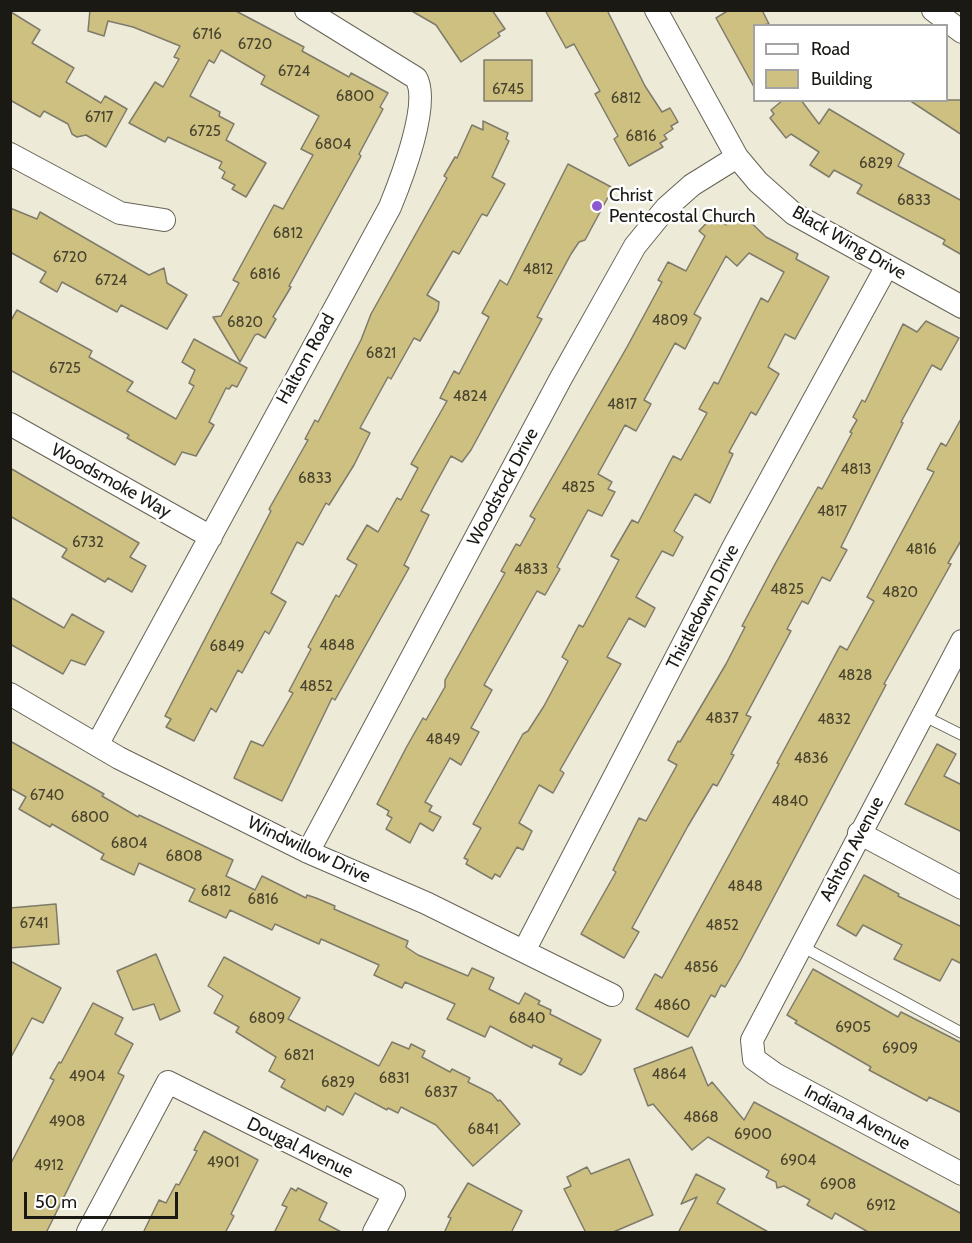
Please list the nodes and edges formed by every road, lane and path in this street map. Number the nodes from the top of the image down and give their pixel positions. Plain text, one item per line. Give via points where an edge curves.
1 (306, 10) edge
2 (656, 10) edge
3 (933, 10) edge
4 (962, 32) edge
5 (10, 154) edge
6 (737, 157) junction
7 (164, 220) dead end
8 (887, 266) junction
9 (962, 307) edge
10 (10, 424) edge
11 (211, 537) junction
12 (962, 641) edge
13 (10, 694) edge
14 (922, 715) junction
15 (962, 735) edge
16 (97, 745) junction
17 (859, 833) junction
18 (308, 852) junction
19 (962, 888) edge
20 (801, 946) junction
21 (524, 951) junction
22 (612, 995) dead end
23 (962, 1033) edge
24 (754, 1059) joint
25 (962, 1174) edge
26 (88, 1233) edge
27 (374, 1233) edge

1 - 11 street, Haltom Road via 417,78 422,87 421,102 390,207
2 - 6 street, Black Wing Drive
3 - 4 street
5 - 7 street via 120,213
6 - 8 street, Black Wing Drive via 794,214
6 - 18 street, Woodstock Drive via 692,185 666,208 635,246
8 - 9 street, Black Wing Drive
8 - 21 street, Thistledown Drive via 735,544
10 - 11 street, Woodsmoke Way
11 - 16 street, Haltom Road
12 - 14 street, Ashton Avenue
13 - 16 street, Windwillow Drive
14 - 15 lane
14 - 17 street, Ashton Avenue
16 - 18 street, Windwillow Drive
17 - 19 street
17 - 20 street, Ashton Avenue
18 - 21 street, Windwillow Drive
20 - 23 lane
20 - 24 street, Ashton Avenue via 752,1041
21 - 22 street, Windwillow Drive
24 - 25 street, Indiana Avenue
26 - 27 street, Dougal Avenue via 168,1082 394,1194

